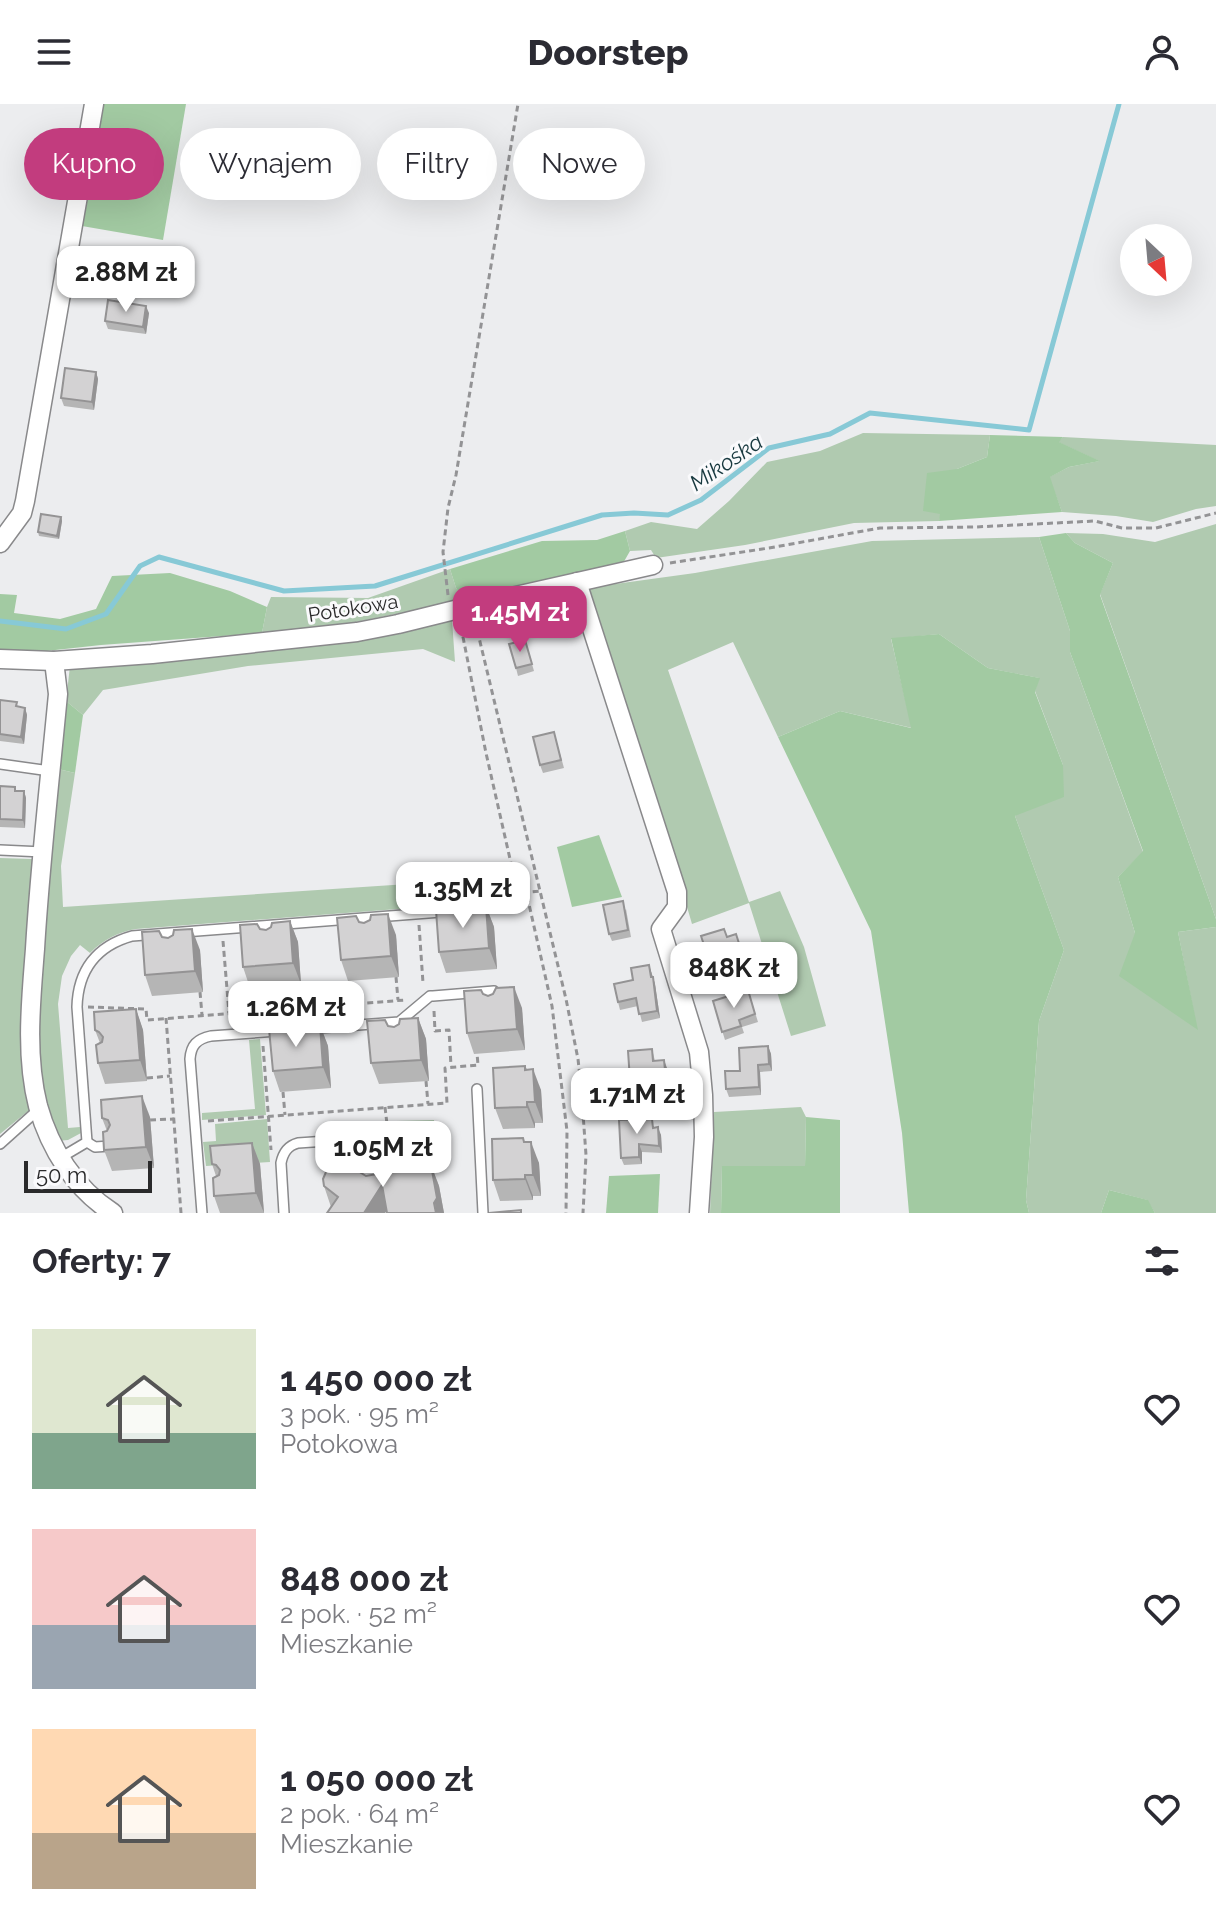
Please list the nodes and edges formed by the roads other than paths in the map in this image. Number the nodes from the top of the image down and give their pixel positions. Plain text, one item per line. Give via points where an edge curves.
1 (94, 104) edge
2 (0, 543) edge
3 (653, 565) road end
4 (577, 582) junction
5 (0, 659) edge
6 (54, 661) junction
7 (0, 764) edge
8 (50, 771) junction
9 (0, 850) edge
10 (43, 852) junction
11 (468, 929) edge
12 (496, 1010) edge
13 (477, 1089) dead end
14 (39, 1109) junction
15 (386, 1137) dead end
16 (87, 1142) junction
17 (0, 1144) edge
18 (110, 1146) edge
19 (60, 1158) junction
20 (113, 1213) edge
21 (202, 1213) edge
22 (284, 1213) edge
23 (483, 1213) edge
24 (699, 1213) edge

1 - 2 street via 25,501
3 - 4 street, Potokowa
4 - 6 street, Potokowa via 357,632
4 - 24 street via 677,892 677,907 661,929 699,1052 704,1137
5 - 6 street, Potokowa
6 - 8 street via 58,694
7 - 8 lane
8 - 10 street
9 - 10 lane
10 - 14 street via 30,1047
11 - 16 lane via 467,910 173,938 132,936 102,949 86,970 77,1004 87,1060
12 - 21 lane via 494,991 430,996 400,1027 262,1032 198,1041 190,1059 206,1193
13 - 23 lane
14 - 17 lane
14 - 19 street
15 - 22 lane via 287,1148 281,1163
16 - 18 lane
16 - 19 lane
19 - 20 street via 96,1203

